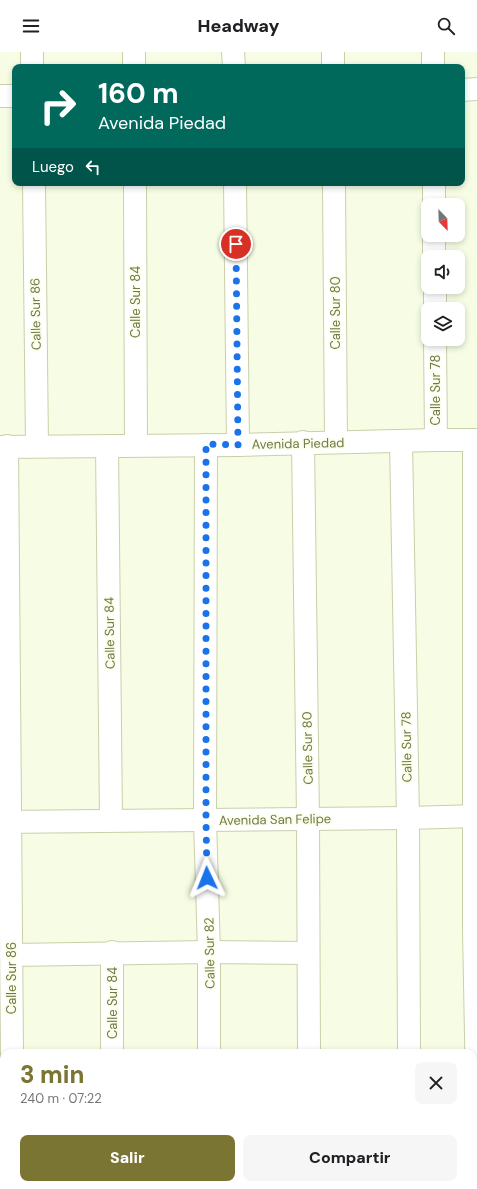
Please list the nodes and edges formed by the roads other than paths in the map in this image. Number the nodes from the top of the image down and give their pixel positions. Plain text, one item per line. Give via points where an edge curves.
1 (32, 52) edge
2 (134, 52) edge
3 (233, 52) edge
4 (333, 52) edge
5 (433, 52) edge
6 (32, 64) edge
7 (134, 64) edge
8 (234, 64) edge
9 (333, 64) edge
10 (433, 64) edge
11 (477, 89) edge
12 (465, 90) edge
13 (0, 96) edge
14 (12, 96) edge
15 (34, 186) edge
16 (135, 186) edge
17 (235, 186) edge
18 (334, 186) edge
19 (434, 186) edge
20 (434, 198) edge
21 (435, 346) edge
22 (436, 440) junction
23 (475, 440) edge
24 (401, 441) junction
25 (303, 442) junction
26 (336, 442) junction
27 (206, 444) junction
28 (37, 445) junction
29 (136, 445) junction
30 (238, 445) junction
31 (106, 446) junction
32 (3, 447) edge
33 (476, 816) edge
34 (408, 818) junction
35 (308, 819) junction
36 (110, 820) junction
37 (206, 820) junction
38 (5, 822) edge
39 (476, 929) edge
40 (112, 952) junction
41 (209, 952) junction
42 (308, 953) junction
43 (11, 955) junction
44 (476, 1012) edge
45 (12, 1049) edge
46 (112, 1049) edge
47 (210, 1049) edge
48 (309, 1049) edge
49 (409, 1049) edge
50 (476, 1049) edge

1 - 6 street
2 - 7 street
3 - 8 street
4 - 9 street
5 - 10 street
11 - 12 street
13 - 14 street
15 - 28 street, Calle Sur 86
16 - 29 street, Calle Sur 84
17 - 30 street
18 - 26 street, Calle Sur 80
19 - 20 street
21 - 22 street, Calle Sur 78
22 - 23 street, Avenida Piedad
22 - 24 street, Avenida Piedad
23 - 33 street
24 - 26 street, Avenida Piedad
24 - 34 street, Calle Sur 78
25 - 26 street, Avenida Piedad
25 - 30 street, Avenida Piedad
25 - 35 street, Calle Sur 80
27 - 29 street, Avenida Piedad
27 - 30 street, Avenida Piedad
27 - 37 street, Calle Sur 82
28 - 31 street, Avenida Piedad
28 - 32 street, Avenida Piedad
29 - 31 street, Avenida Piedad
31 - 36 street, Calle Sur 84
32 - 38 street, Calle Sur 86
33 - 34 street, Avenida San Felipe
33 - 39 street
34 - 35 street, Avenida San Felipe
34 - 49 street, Calle Sur 78
35 - 37 street, Avenida San Felipe
35 - 42 street, Calle Sur 80
36 - 37 street, Avenida San Felipe
36 - 38 street, Avenida San Felipe
37 - 41 street, Calle Sur 82
38 - 43 street, Calle Sur 86
39 - 44 street
40 - 41 street
40 - 43 street
40 - 46 street, Calle Sur 84
41 - 42 street
41 - 47 street, Calle Sur 82
42 - 48 street, Calle Sur 80
43 - 45 street, Calle Sur 86
44 - 50 street

